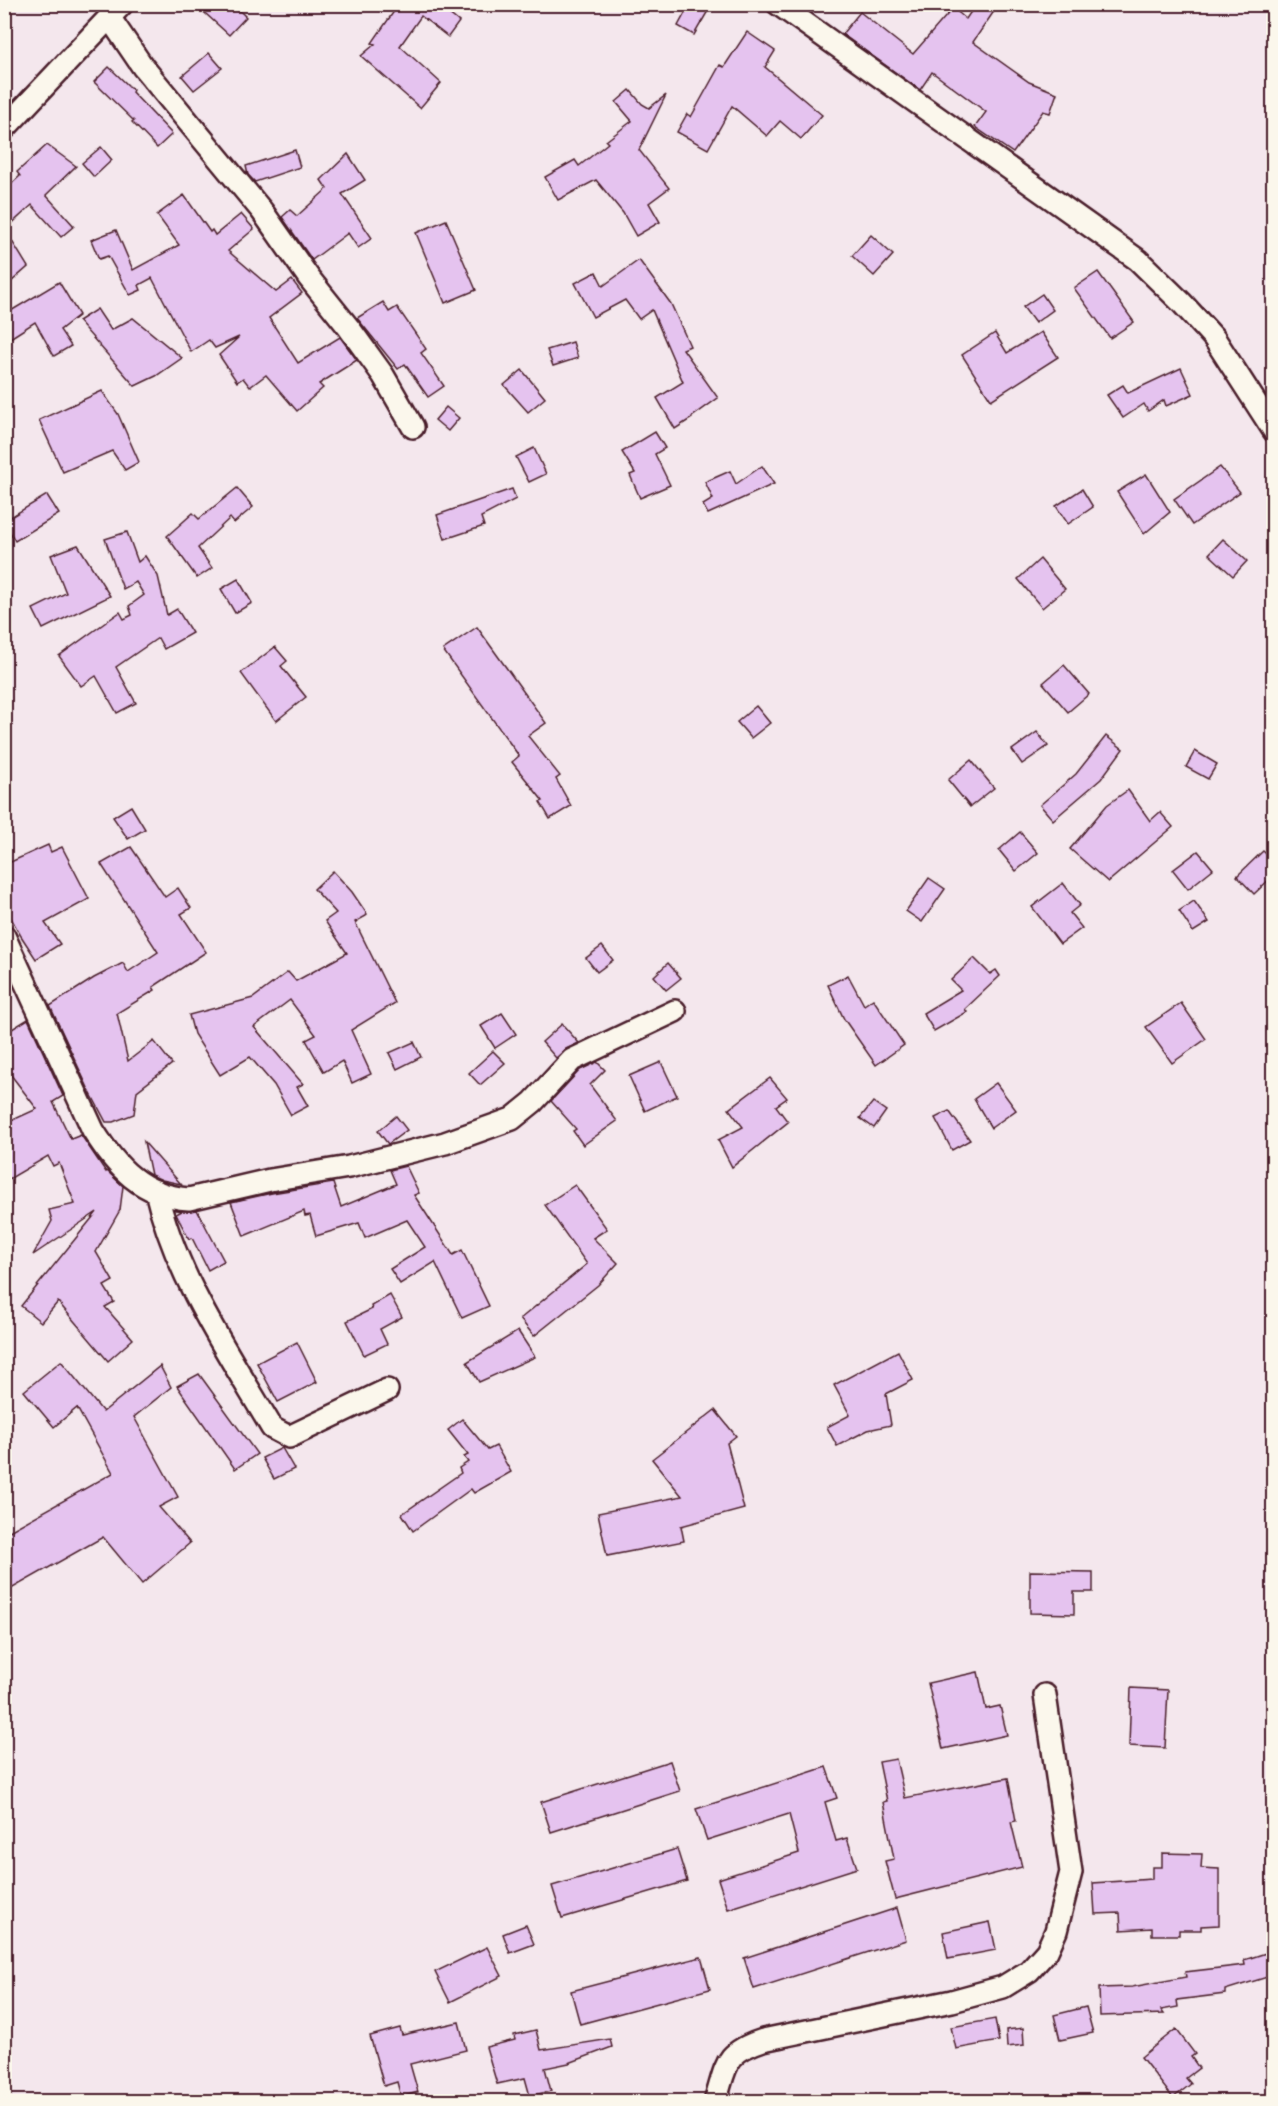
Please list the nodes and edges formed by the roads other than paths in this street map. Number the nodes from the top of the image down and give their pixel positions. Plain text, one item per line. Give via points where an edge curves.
1 (778, 4) edge
2 (116, 11) edge
3 (4, 129) edge
4 (413, 427) dead end
5 (1274, 431) edge
6 (4, 936) edge
7 (675, 1011) dead end
8 (156, 1191) junction
9 (387, 1390) dead end
10 (1045, 1695) dead end
11 (715, 2102) edge

1 - 5 street via 1138,260 1214,338
2 - 3 street
2 - 4 street via 143,67 254,202 363,347
6 - 8 street via 93,1130 121,1169
7 - 8 street via 572,1060 512,1119 445,1143 189,1199
8 - 9 street via 182,1267 272,1428 289,1437
10 - 11 street via 1071,1872 1056,1932 1047,1951 1029,1971 1003,1987 743,2046 727,2062

